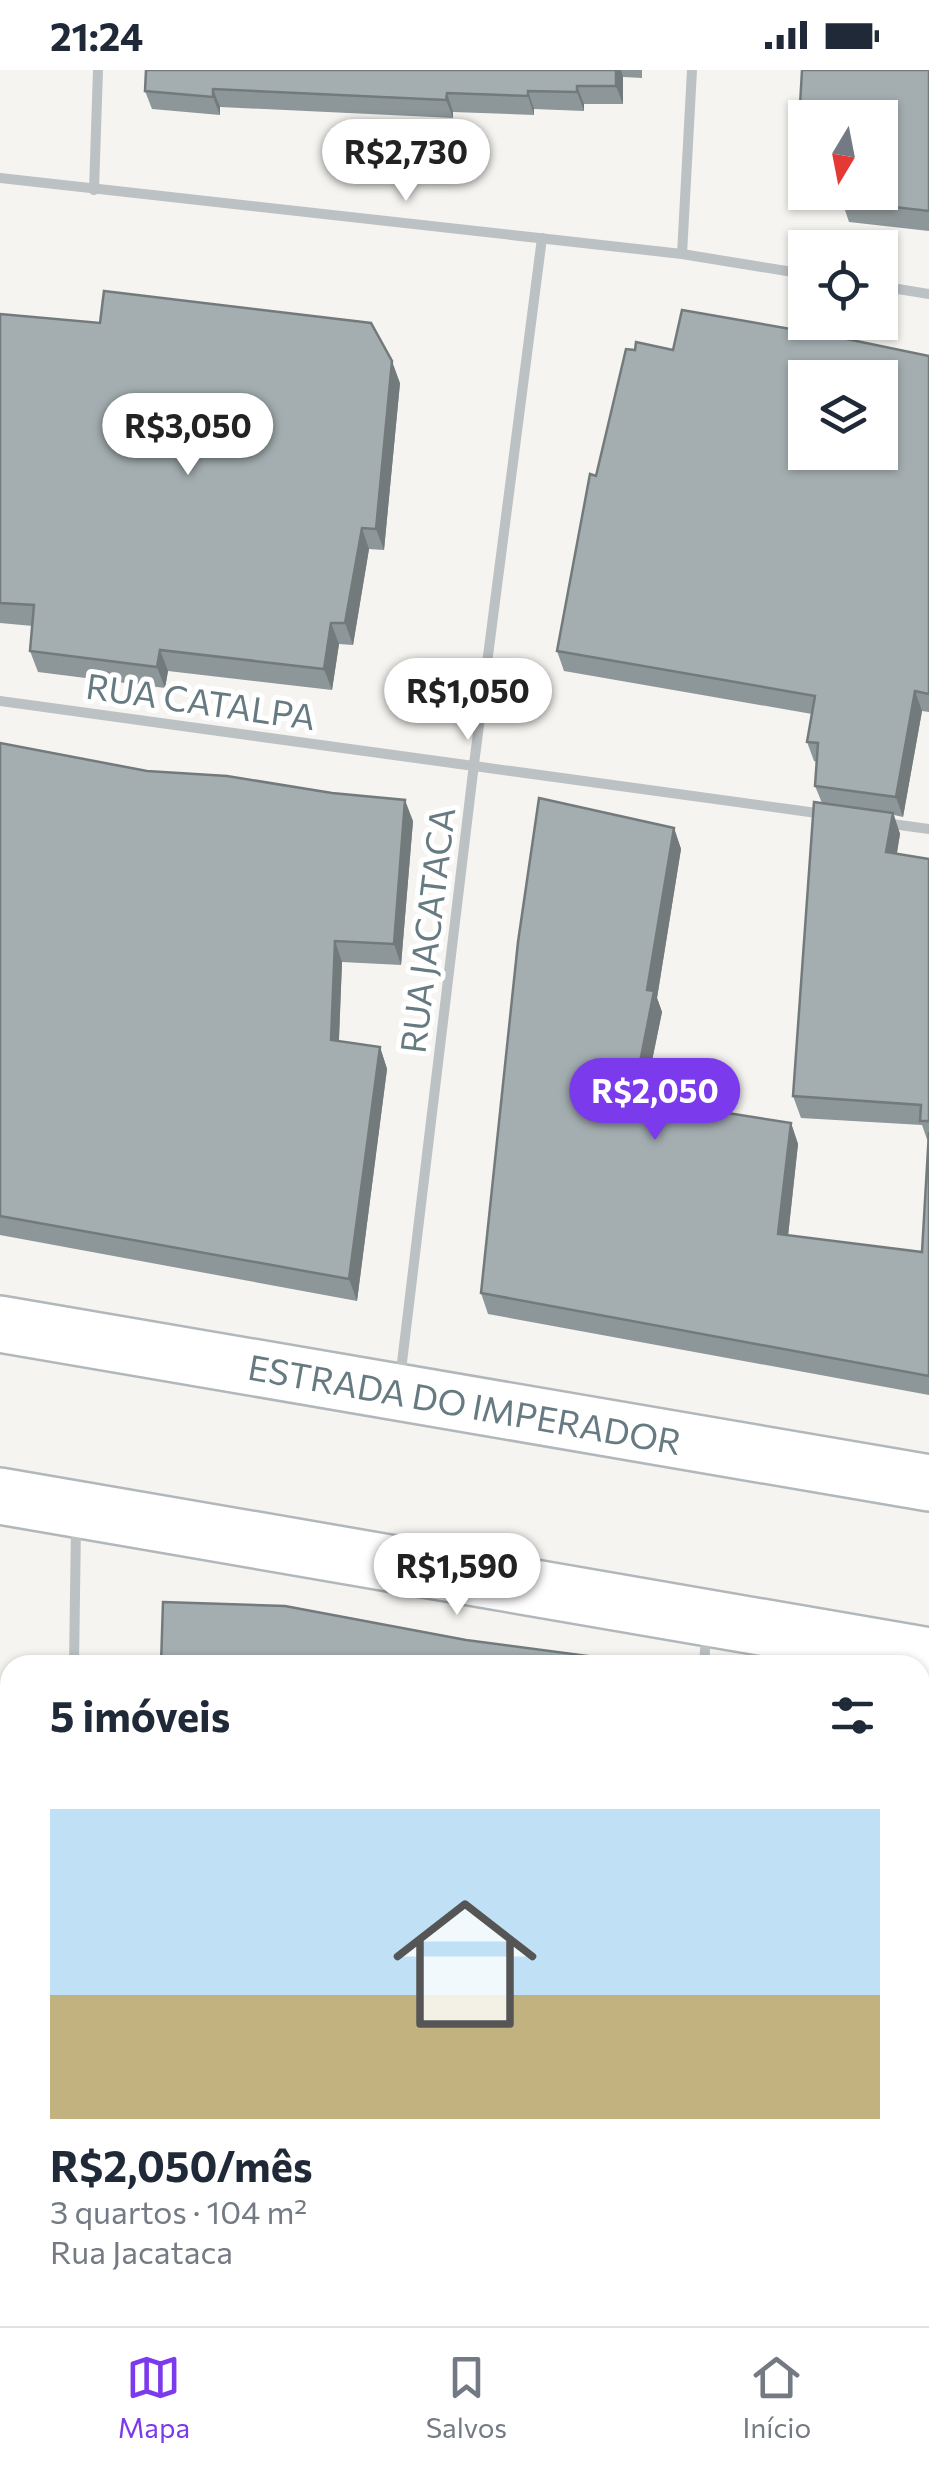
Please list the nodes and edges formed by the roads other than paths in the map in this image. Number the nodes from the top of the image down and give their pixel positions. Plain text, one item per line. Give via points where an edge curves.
1 (98, 70) edge
2 (692, 70) edge
3 (0, 178) edge
4 (94, 190) junction
5 (542, 238) junction
6 (682, 254) junction
7 (788, 271) edge
8 (898, 289) edge
9 (929, 294) edge
10 (0, 701) edge
11 (474, 764) junction
12 (834, 816) edge
13 (872, 821) edge
14 (929, 829) edge
15 (0, 1324) edge
16 (399, 1392) junction
17 (929, 1482) edge
18 (0, 1496) edge
19 (76, 1509) junction
20 (706, 1642) edge
21 (74, 1655) edge
22 (913, 1655) edge

1 - 4 street
2 - 6 street
3 - 4 street
4 - 5 street
5 - 6 street
5 - 11 street, RUA JACATACA
6 - 7 street
8 - 9 street
10 - 11 street, RUA CATALPA
11 - 12 street, RUA CATALPA
11 - 16 street, RUA JACATACA
13 - 14 street
15 - 16 main road, ESTRADA DO IMPERADOR
16 - 17 main road, ESTRADA DO IMPERADOR
18 - 19 main road
19 - 20 main road
19 - 21 street
20 - 22 main road

